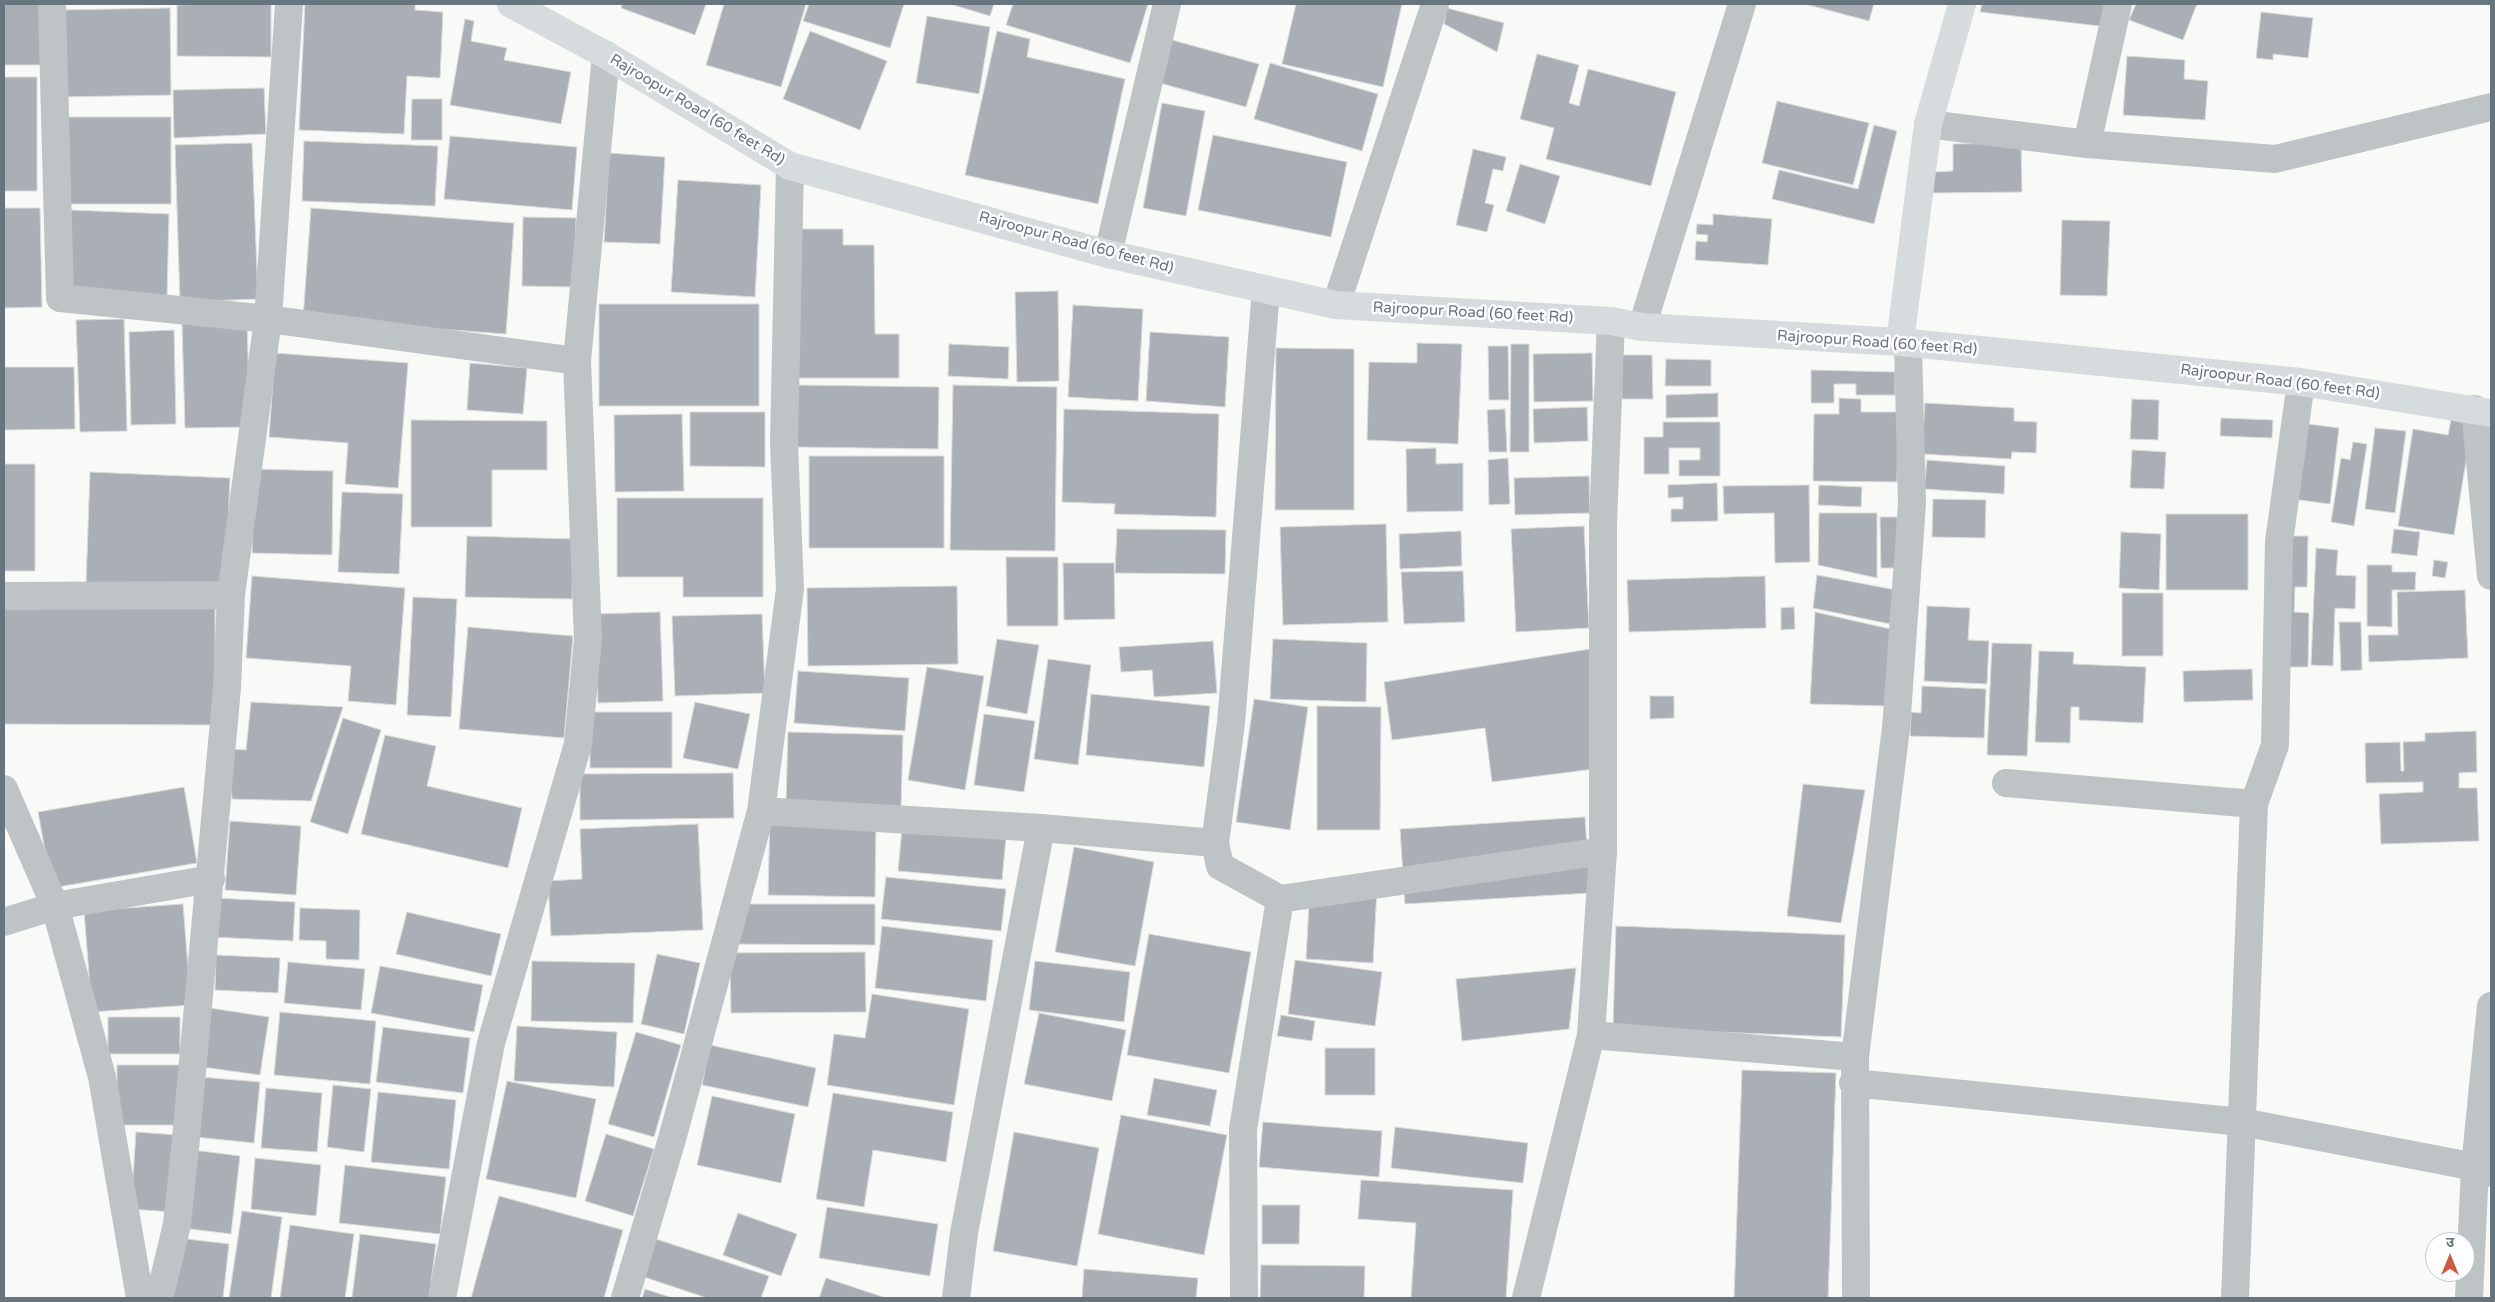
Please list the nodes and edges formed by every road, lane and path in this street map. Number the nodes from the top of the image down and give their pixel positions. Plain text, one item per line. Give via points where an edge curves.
1 (288, 4) edge
2 (1167, 4) edge
3 (1434, 4) edge
4 (1742, 4) edge
5 (1962, 4) edge
6 (2118, 4) edge
7 (52, 5) dead end
8 (516, 5) edge
9 (606, 55) junction
10 (2491, 107) edge
11 (1928, 124) junction
12 (2088, 144) junction
13 (790, 166) junction
14 (1108, 254) junction
15 (1266, 290) junction
16 (1336, 305) junction
17 (268, 319) junction
18 (1611, 321) junction
19 (1642, 327) junction
20 (1904, 343) junction
21 (577, 361) junction
22 (2301, 382) junction
23 (2483, 411) edge
24 (2491, 576) edge
25 (232, 595) junction
26 (4, 596) edge
27 (2006, 783) dead end
28 (4, 789) edge
29 (2254, 804) junction
30 (761, 811) junction
31 (1041, 828) junction
32 (1215, 843) junction
33 (1603, 851) junction
34 (211, 879) junction
35 (1280, 899) junction
36 (54, 906) junction
37 (4, 922) edge
38 (2491, 1006) edge
39 (1591, 1035) junction
40 (1855, 1057) junction
41 (1853, 1084) junction
42 (2242, 1122) junction
43 (2483, 1170) edge
44 (140, 1298) edge
45 (155, 1298) edge
46 (442, 1298) edge
47 (626, 1298) edge
48 (956, 1298) edge
49 (1244, 1298) edge
50 (1526, 1298) edge
51 (1856, 1298) edge
52 (2235, 1298) edge
53 (2469, 1298) edge

1 - 17 street
2 - 14 street
3 - 16 street
4 - 19 street
5 - 11 main road
6 - 12 street
7 - 17 street via 60,298
8 - 9 main road, Rajroopur Road (60 feet Rd)
9 - 13 main road, Rajroopur Road (60 feet Rd)
9 - 21 street
10 - 12 street via 2274,158
11 - 12 street
11 - 20 main road
13 - 14 main road, Rajroopur Road (60 feet Rd)
13 - 30 street via 784,443 790,589
14 - 15 main road, Rajroopur Road (60 feet Rd)
15 - 16 main road, Rajroopur Road (60 feet Rd)
15 - 32 street via 1231,723
16 - 18 main road, Rajroopur Road (60 feet Rd)
17 - 21 street
17 - 25 street
18 - 19 main road, Rajroopur Road (60 feet Rd)
18 - 33 street via 1603,523
19 - 20 main road, Rajroopur Road (60 feet Rd)
20 - 22 main road, Rajroopur Road (60 feet Rd)
20 - 40 street via 1912,504 1897,718
21 - 46 street via 588,639 578,744 491,1044
22 - 23 main road, Rajroopur Road (60 feet Rd)
22 - 29 street via 2279,542 2274,745
23 - 24 street
25 - 26 street
25 - 34 street
27 - 29 street
28 - 36 street
29 - 42 street
30 - 31 street
30 - 47 street
31 - 32 street
31 - 48 street via 964,1233
32 - 35 street via 1220,866
33 - 35 street
33 - 39 street
34 - 36 street
34 - 45 street via 177,1224 162,1287
35 - 49 street via 1244,1129
36 - 37 street
36 - 44 street via 102,1077
38 - 43 street
39 - 40 street
39 - 50 street
40 - 41 street
41 - 42 street
41 - 51 street
42 - 43 street
42 - 52 street
43 - 53 street

